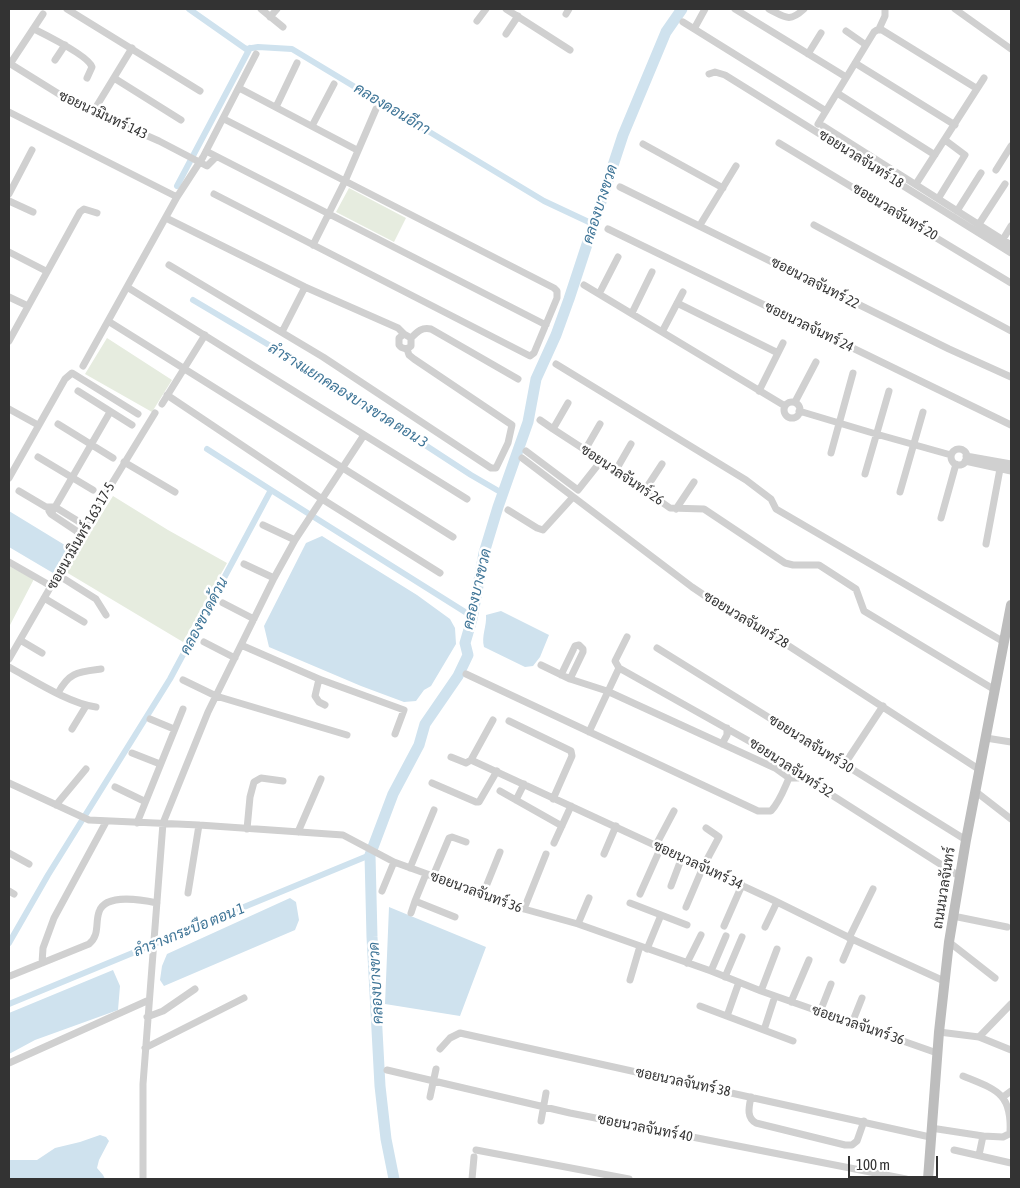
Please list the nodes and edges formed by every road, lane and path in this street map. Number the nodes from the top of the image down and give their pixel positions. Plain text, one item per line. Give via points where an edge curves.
1 (67, 9) edge
2 (261, 9) edge
3 (277, 9) edge
4 (486, 9) edge
5 (506, 9) edge
6 (705, 9) edge
7 (735, 9) edge
8 (769, 9) edge
9 (804, 9) edge
10 (885, 9) edge
11 (955, 9) edge
12 (43, 14) dead end
13 (518, 16) junction
14 (270, 17) junction
15 (477, 21) dead end
16 (683, 22) dead end
17 (283, 27) dead end
18 (34, 29) junction
19 (694, 29) junction
20 (879, 29) junction
21 (846, 31) dead end
22 (821, 33) dead end
23 (506, 34) dead end
24 (866, 45) junction
25 (65, 46) junction
26 (132, 48) junction
27 (1011, 49) edge
28 (570, 50) dead end
29 (256, 54) dead end
30 (808, 54) junction
31 (55, 60) dead end
32 (298, 63) dead end
33 (855, 63) junction
34 (10, 64) edge
35 (709, 74) dead end
36 (846, 77) junction
37 (87, 78) dead end
38 (114, 78) junction
39 (984, 78) dead end
40 (334, 84) dead end
41 (239, 88) junction
42 (976, 88) junction
43 (200, 90) dead end
44 (837, 93) junction
45 (276, 107) junction
46 (376, 109) dead end
47 (826, 111) junction
48 (9, 112) edge
49 (93, 112) junction
50 (224, 119) junction
51 (180, 120) dead end
52 (955, 124) junction
53 (312, 126) junction
54 (945, 140) junction
55 (779, 142) dead end
56 (643, 144) dead end
57 (1011, 146) edge
58 (32, 150) dead end
59 (357, 150) junction
60 (206, 151) junction
61 (936, 155) junction
62 (216, 157) junction
63 (200, 161) junction
64 (878, 165) junction
65 (736, 166) dead end
66 (996, 170) dead end
67 (981, 172) dead end
68 (345, 181) junction
69 (916, 184) junction
70 (1005, 184) dead end
71 (620, 187) dead end
72 (723, 188) junction
73 (9, 194) edge
74 (214, 194) dead end
75 (177, 198) junction
76 (938, 199) junction
77 (9, 201) edge
78 (957, 211) junction
79 (33, 212) dead end
80 (97, 213) dead end
81 (329, 214) junction
82 (166, 218) junction
83 (814, 224) dead end
84 (979, 224) junction
85 (700, 225) junction
86 (1011, 226) edge
87 (608, 229) dead end
88 (1005, 236) dead end
89 (313, 245) junction
90 (1011, 245) edge
91 (9, 252) edge
92 (1011, 253) edge
93 (618, 257) dead end
94 (169, 265) dead end
95 (46, 271) junction
96 (652, 272) dead end
97 (1011, 283) edge
98 (584, 285) dead end
99 (127, 287) junction
100 (305, 287) junction
101 (683, 292) dead end
102 (599, 294) junction
103 (9, 296) edge
104 (678, 303) junction
105 (28, 306) junction
106 (632, 313) junction
107 (108, 321) junction
108 (546, 325) junction
109 (1011, 331) edge
110 (282, 332) junction
111 (662, 332) junction
112 (404, 334) junction
113 (205, 335) junction
114 (411, 338) junction
115 (9, 339) edge
116 (783, 343) dead end
117 (407, 349) junction
118 (778, 353) junction
119 (816, 362) dead end
120 (556, 364) dead end
121 (83, 366) dead end
122 (184, 368) junction
123 (853, 373) dead end
124 (1011, 376) edge
125 (518, 379) dead end
126 (759, 390) junction
127 (889, 391) dead end
128 (78, 392) dead end
129 (167, 395) junction
130 (795, 402) junction
131 (568, 403) dead end
132 (162, 404) dead end
133 (785, 406) junction
134 (9, 409) edge
135 (800, 411) junction
136 (110, 412) junction
137 (923, 412) dead end
138 (156, 413) dead end
139 (138, 414) dead end
140 (540, 420) dead end
141 (839, 422) junction
142 (38, 424) junction
143 (58, 424) dead end
144 (600, 424) dead end
145 (1011, 425) edge
146 (132, 426) dead end
147 (553, 429) junction
148 (876, 434) junction
149 (364, 435) junction
150 (92, 444) junction
151 (631, 444) dead end
152 (914, 444) junction
153 (584, 450) junction
154 (526, 451) dead end
155 (831, 453) dead end
156 (952, 455) junction
157 (38, 457) dead end
158 (113, 458) dead end
159 (522, 458) dead end
160 (965, 459) junction
161 (601, 460) junction
162 (124, 462) junction
163 (662, 464) dead end
164 (956, 464) junction
165 (1011, 464) edge
166 (343, 467) junction
167 (1000, 469) junction
168 (616, 470) junction
169 (1011, 471) edge
170 (866, 474) dead end
171 (9, 478) edge
172 (72, 478) junction
173 (694, 482) dead end
174 (93, 490) dead end
175 (645, 490) junction
176 (19, 491) dead end
177 (175, 492) dead end
178 (900, 492) dead end
179 (573, 497) junction
180 (322, 499) junction
181 (467, 499) dead end
182 (676, 509) junction
183 (508, 510) dead end
184 (53, 511) junction
185 (941, 518) dead end
186 (263, 525) dead end
187 (86, 526) junction
188 (81, 534) junction
189 (453, 537) dead end
190 (295, 540) junction
191 (986, 544) dead end
192 (9, 562) edge
193 (244, 564) dead end
194 (440, 573) dead end
195 (58, 575) junction
196 (274, 578) junction
197 (51, 586) junction
198 (44, 598) junction
199 (223, 603) dead end
200 (1011, 605) edge
201 (106, 615) dead end
202 (254, 619) junction
203 (84, 622) dead end
204 (627, 637) dead end
205 (20, 640) junction
206 (204, 642) dead end
207 (1004, 642) junction
208 (241, 645) junction
209 (656, 648) dead end
210 (42, 653) dead end
211 (234, 658) junction
212 (9, 659) edge
213 (541, 665) dead end
214 (9, 667) edge
215 (619, 668) junction
216 (100, 669) dead end
217 (466, 674) dead end
218 (561, 675) junction
219 (319, 679) junction
220 (570, 679) junction
221 (183, 680) dead end
222 (995, 690) junction
223 (607, 691) junction
224 (58, 692) junction
225 (216, 696) junction
226 (325, 705) dead end
227 (86, 706) junction
228 (883, 706) junction
229 (96, 707) dead end
230 (183, 709) dead end
231 (150, 719) dead end
232 (493, 720) dead end
233 (509, 721) dead end
234 (727, 728) junction
235 (174, 729) junction
236 (72, 730) dead end
237 (589, 732) junction
238 (395, 734) dead end
239 (347, 735) dead end
240 (986, 738) junction
241 (1011, 742) edge
242 (722, 744) junction
243 (132, 753) dead end
244 (451, 757) dead end
245 (848, 759) dead end
246 (471, 760) junction
247 (160, 764) junction
248 (86, 768) dead end
249 (980, 770) junction
250 (497, 772) junction
251 (789, 778) junction
252 (805, 778) junction
253 (321, 779) dead end
254 (283, 781) dead end
255 (9, 783) edge
256 (432, 783) dead end
257 (524, 784) junction
258 (115, 787) dead end
259 (500, 791) dead end
260 (976, 791) junction
261 (553, 799) junction
262 (516, 800) junction
263 (144, 801) junction
264 (56, 805) junction
265 (571, 806) junction
266 (434, 810) dead end
267 (674, 811) dead end
268 (1011, 819) edge
269 (106, 822) junction
270 (137, 823) junction
271 (162, 823) junction
272 (198, 825) junction
273 (562, 826) junction
274 (616, 826) junction
275 (706, 828) dead end
276 (247, 829) junction
277 (298, 832) junction
278 (966, 840) junction
279 (466, 842) dead end
280 (554, 842) dead end
281 (658, 846) junction
282 (500, 852) dead end
283 (9, 853) edge
284 (546, 854) dead end
285 (604, 854) dead end
286 (682, 857) junction
287 (394, 862) junction
288 (29, 864) dead end
289 (703, 867) junction
290 (410, 868) junction
291 (429, 875) junction
292 (959, 876) junction
293 (671, 886) dead end
294 (742, 886) junction
295 (873, 889) dead end
296 (382, 891) dead end
297 (188, 893) dead end
298 (483, 894) junction
299 (640, 894) dead end
300 (589, 898) dead end
301 (415, 901) junction
302 (777, 902) junction
303 (157, 903) junction
304 (630, 903) dead end
305 (686, 907) dead end
306 (524, 909) junction
307 (411, 913) dead end
308 (661, 915) junction
309 (953, 916) junction
310 (455, 917) dead end
311 (578, 924) junction
312 (687, 925) dead end
313 (724, 926) dead end
314 (765, 927) dead end
315 (1007, 927) dead end
316 (701, 935) dead end
317 (726, 936) dead end
318 (742, 937) dead end
319 (850, 938) junction
320 (949, 942) junction
321 (643, 947) junction
322 (777, 949) dead end
323 (809, 960) dead end
324 (843, 960) dead end
325 (687, 962) junction
326 (42, 963) junction
327 (711, 971) junction
328 (10, 976) dead end
329 (725, 977) junction
330 (995, 978) dead end
331 (630, 980) dead end
332 (944, 981) junction
333 (739, 982) junction
334 (831, 984) dead end
335 (195, 989) dead end
336 (761, 991) junction
337 (775, 996) junction
338 (244, 998) dead end
339 (862, 998) dead end
340 (149, 1000) junction
341 (791, 1002) junction
342 (1011, 1004) edge
343 (700, 1006) dead end
344 (820, 1012) junction
345 (727, 1016) junction
346 (148, 1017) junction
347 (852, 1023) junction
348 (764, 1030) junction
349 (939, 1032) junction
350 (979, 1037) junction
351 (793, 1042) dead end
352 (145, 1048) junction
353 (440, 1049) dead end
354 (1011, 1050) edge
355 (937, 1053) junction
356 (9, 1063) edge
357 (387, 1070) dead end
358 (436, 1070) dead end
359 (963, 1076) dead end
360 (434, 1081) junction
361 (1011, 1091) edge
362 (546, 1093) dead end
363 (430, 1097) dead end
364 (751, 1097) junction
365 (1003, 1097) junction
366 (543, 1107) junction
367 (540, 1121) dead end
368 (864, 1121) junction
369 (931, 1132) junction
370 (1011, 1133) edge
371 (983, 1136) junction
372 (954, 1150) dead end
373 (979, 1156) junction
374 (1011, 1164) edge
375 (144, 1179) edge
376 (472, 1179) edge
377 (629, 1179) edge
378 (906, 1179) edge
379 (928, 1179) edge

1 - 26 street
2 - 14 street
3 - 14 street
4 - 15 street
5 - 13 street
6 - 19 street
7 - 30 street
8 - 9 street via 790,18
10 - 20 street
11 - 27 street
12 - 18 street
13 - 23 street
13 - 28 street
14 - 17 street
16 - 19 street
18 - 25 street
18 - 34 street
19 - 47 street
20 - 24 street
20 - 42 street
21 - 24 street
22 - 30 street
24 - 33 street
25 - 31 street
25 - 37 street via 92,64
26 - 38 street
26 - 43 street
29 - 41 street
30 - 36 street
32 - 45 street
33 - 36 street
33 - 52 street
34 - 49 street, ซอยนวมินทร์ 143 via 67,100
35 - 64 street, ซอยนวลจันทร์ 18 via 725,75
36 - 44 street
38 - 49 street
38 - 51 street
39 - 42 street
40 - 53 street
41 - 45 street
41 - 50 street
42 - 52 street
44 - 47 street
44 - 61 street
45 - 53 street
46 - 59 street
47 - 64 street via 820,125
48 - 75 street
49 - 63 street, ซอยนวมินทร์ 143
50 - 60 street
50 - 68 street
52 - 54 street
53 - 59 street
54 - 61 street
54 - 76 street via 964,155
55 - 97 street, ซอยนวลจันทร์ 20
56 - 72 street
57 - 66 street
58 - 73 street
59 - 68 street
60 - 62 street
60 - 63 street
61 - 69 street
62 - 63 street via 208,166
62 - 81 street
63 - 75 street
64 - 69 street
64 - 92 street, ซอยนวลจันทร์ 18
65 - 72 street
67 - 78 street
68 - 81 street
68 - 108 street via 554,288 557,298
69 - 76 street
70 - 84 street
71 - 85 street, ซอยนวลจันทร์ 22
72 - 85 street
74 - 89 street
75 - 82 street
76 - 78 street
77 - 79 street
78 - 84 street
80 - 95 street via 84,209 80,212
81 - 89 street
81 - 108 street
82 - 99 street
82 - 100 street
83 - 109 street
84 - 90 street
85 - 124 street, ซอยนวลจันทร์ 22 via 949,349
86 - 88 street
87 - 145 street, ซอยนวลจันทร์ 24
89 - 108 street via 530,356 533,356
91 - 95 street
93 - 102 street
94 - 110 street
95 - 105 street
96 - 106 street
98 - 102 street
99 - 107 street
99 - 113 street
100 - 110 street
100 - 112 street via 398,328
101 - 104 street
102 - 106 street
103 - 105 street
104 - 111 street
104 - 118 street
105 - 115 street
106 - 111 street
107 - 121 street
107 - 122 street
110 - 117 street via 491,468 496,468 508,443 512,424 414,359
111 - 126 street
112 - 114 street
112 - 117 street via 399,338 399,345
113 - 122 street
113 - 149 street
114 - 117 street via 411,346
114 - 125 street via 420,330 431,329
116 - 118 street
118 - 126 street
119 - 130 street
120 - 207 street via 746,480 776,508
122 - 129 street
122 - 166 street
123 - 141 street
126 - 133 street
127 - 148 street
128 - 136 street
129 - 132 street
129 - 180 street
130 - 133 street
130 - 135 street
131 - 147 street
133 - 135 street via 785,414 789,417 795,417
134 - 142 street
135 - 141 street
136 - 146 street
136 - 150 street
137 - 152 street
138 - 162 street, ซอยนวมินทร์ 163 17-5
139 - 142 street via 72,373
140 - 147 street, ซอยนวลจันทร์ 26
141 - 148 street
141 - 155 street
142 - 171 street
143 - 150 street
144 - 153 street
147 - 153 street, ซอยนวลจันทร์ 26
148 - 152 street
148 - 170 street
149 - 166 street
149 - 181 street
150 - 158 street
150 - 172 street
151 - 168 street
152 - 156 street
152 - 178 street
153 - 161 street, ซอยนวลจันทร์ 26
154 - 161 street via 578,490
156 - 160 street via 960,449
156 - 164 street
157 - 172 street
159 - 179 street, ซอยนวลจันทร์ 28
160 - 164 street
160 - 165 street
160 - 167 street
161 - 168 street, ซอยนวลจันทร์ 26
162 - 177 street
162 - 187 street, ซอยนวมินทร์ 163 17-5
163 - 175 street
164 - 185 street
166 - 180 street
166 - 189 street
167 - 169 street
167 - 191 street
168 - 175 street, ซอยนวลจันทร์ 26
172 - 174 street
172 - 184 street
173 - 182 street
175 - 182 street, ซอยนวลจันทร์ 26
176 - 184 street
179 - 183 street via 543,530
179 - 228 street, ซอยนวลจันทร์ 28 via 714,602 741,620 758,626
180 - 190 street
180 - 194 street
182 - 222 street, ซอยนวลจันทร์ 26 via 704,510 785,563 819,565 856,589 864,610
184 - 187 street
184 - 188 street
186 - 190 street
187 - 188 street, ซอยนวมินทร์ 163 17-5
188 - 195 street, ซอยนวมินทร์ 163 17-5
190 - 196 street
192 - 197 street
193 - 196 street
195 - 197 street, ซอยนวมินทร์ 163 17-5
195 - 201 street via 96,599
196 - 202 street
197 - 198 street, ซอยนวมินทร์ 163 17-5
198 - 203 street
198 - 205 street, ซอยนวมินทร์ 163 17-5
199 - 202 street
200 - 207 main road, ถนนนวลจันทร์
202 - 208 street
204 - 215 street via 615,661
205 - 210 street
205 - 212 street, ซอยนวมินทร์ 163 17-5
206 - 211 street
207 - 222 main road, ถนนนวลจันทร์
208 - 211 street
208 - 219 street
209 - 278 street, ซอยนวลจันทร์ 30
211 - 225 street
213 - 218 street
214 - 224 street
215 - 223 street
215 - 234 street, ซอยนวลจันทร์ 32
216 - 224 street via 68,677
217 - 237 street
218 - 220 street
218 - 220 street via 575,646 579,645 583,652
219 - 226 street via 315,696
219 - 238 street via 404,710
220 - 223 street
221 - 225 street
222 - 240 main road, ถนนนวลจันทร์
223 - 237 street
223 - 242 street
224 - 227 street
225 - 239 street
225 - 271 street
227 - 229 street
227 - 236 street
228 - 245 street
228 - 249 street, ซอยนวลจันทร์ 28
230 - 235 street
231 - 235 street
232 - 246 street
233 - 261 street via 571,751 572,756
234 - 242 street
234 - 252 street, ซอยนวลจันทร์ 32
235 - 247 street
237 - 251 street via 758,811 773,809
240 - 241 street
240 - 249 main road, ถนนนวลจันทร์
242 - 251 street via 775,768
243 - 247 street
244 - 246 street, ซอยนวลจันทร์ 34 via 466,763
246 - 250 street, ซอยนวลจันทร์ 34
247 - 263 street
248 - 264 street
249 - 260 main road, ถนนนวลจันทร์
250 - 256 street via 479,802
250 - 257 street, ซอยนวลจันทร์ 34
251 - 252 street
252 - 292 street, ซอยนวลจันทร์ 32
253 - 277 street
254 - 276 street via 261,778 254,782
255 - 264 street, ซอยนวลจันทร์ 36
257 - 261 street, ซอยนวลจันทร์ 34
257 - 262 street
258 - 263 street
259 - 262 street
260 - 268 street
260 - 278 main road, ถนนนวลจันทร์
261 - 265 street, ซอยนวลจันทร์ 34
262 - 273 street
263 - 270 street
264 - 269 street, ซอยนวลจันทร์ 36 via 89,820
265 - 273 street
265 - 274 street, ซอยนวลจันทร์ 34
266 - 290 street
267 - 281 street
269 - 270 street, ซอยนวลจันทร์ 36
269 - 326 street via 54,918 43,948
270 - 271 street, ซอยนวลจันทร์ 36
271 - 272 street, ซอยนวลจันทร์ 36
271 - 303 street
272 - 276 street, ซอยนวลจันทร์ 36
272 - 297 street
273 - 280 street
274 - 281 street, ซอยนวลจันทร์ 34
274 - 285 street
275 - 289 street via 719,836
276 - 277 street, ซอยนวลจันทร์ 36
277 - 287 street, ซอยนวลจันทร์ 36 via 343,835
278 - 292 main road, ถนนนวลจันทร์
279 - 291 street via 449,838
281 - 286 street, ซอยนวลจันทร์ 34
281 - 299 street
282 - 298 street
283 - 288 street
284 - 306 street
286 - 289 street, ซอยนวลจันทร์ 34
286 - 293 street
287 - 290 street, ซอยนวลจันทร์ 36
287 - 296 street
289 - 294 street, ซอยนวลจันทร์ 34
289 - 305 street
290 - 291 street, ซอยนวลจันทร์ 36
291 - 298 street, ซอยนวลจันทร์ 36
291 - 301 street
292 - 309 main road, ถนนนวลจันทร์
294 - 302 street, ซอยนวลจันทร์ 34
294 - 313 street
295 - 319 street
298 - 306 street, ซอยนวลจันทร์ 36
300 - 311 street
301 - 307 street
301 - 310 street
302 - 314 street
302 - 319 street, ซอยนวลจันทร์ 34
303 - 326 street via 120,899 103,906 92,941
303 - 340 street
304 - 308 street
306 - 311 street, ซอยนวลจันทร์ 36
308 - 312 street
308 - 321 street
309 - 315 street
309 - 320 main road, ถนนนวลจันทร์
311 - 321 street, ซอยนวลจันทร์ 36
316 - 325 street
317 - 327 street
318 - 329 street
319 - 324 street
319 - 332 street, ซอยนวลจันทร์ 34
320 - 330 street
320 - 332 main road, ถนนนวลจันทร์
321 - 325 street, ซอยนวลจันทร์ 36
321 - 331 street
322 - 336 street
323 - 341 street
325 - 327 street, ซอยนวลจันทร์ 36
326 - 328 street
327 - 329 street, ซอยนวลจันทร์ 36
329 - 333 street, ซอยนวลจันทร์ 36
332 - 349 main road, ถนนนวลจันทร์
333 - 336 street, ซอยนวลจันทร์ 36
333 - 345 street
334 - 344 street
335 - 346 street via 163,1011
336 - 337 street, ซอยนวลจันทร์ 36
337 - 341 street, ซอยนวลจันทร์ 36
337 - 348 street
338 - 352 street
339 - 347 street
340 - 346 street
340 - 356 street
341 - 344 street, ซอยนวลจันทร์ 36
342 - 350 street
343 - 345 street
344 - 347 street, ซอยนวลจันทร์ 36
345 - 348 street
346 - 352 street
347 - 355 street, ซอยนวลจันทร์ 36
348 - 351 street
349 - 350 street
349 - 355 main road, ถนนนวลจันทร์
350 - 354 street
352 - 375 street
353 - 364 street, ซอยนวลจันทร์ 38 via 460,1033
355 - 369 main road, ถนนนวลจันทร์
357 - 360 street, ซอยนวลจันทร์ 40
358 - 360 street
359 - 365 street via 994,1089
360 - 363 street
360 - 366 street, ซอยนวลจันทร์ 40
361 - 365 street
362 - 366 street
364 - 368 street, ซอยนวลจันทร์ 38
364 - 368 street via 749,1115 756,1123 845,1145 857,1141
365 - 370 street via 1011,1116
366 - 367 street
366 - 378 street, ซอยนวลจันทร์ 40
368 - 369 street, ซอยนวลจันทร์ 38
369 - 371 street, ซอยนวลจันทร์ 38
369 - 379 main road, ถนนนวลจันทร์
370 - 371 street, ซอยนวลจันทร์ 38 via 1003,1137
371 - 373 street
372 - 373 street
373 - 374 street
376 - 377 street via 475,1154

